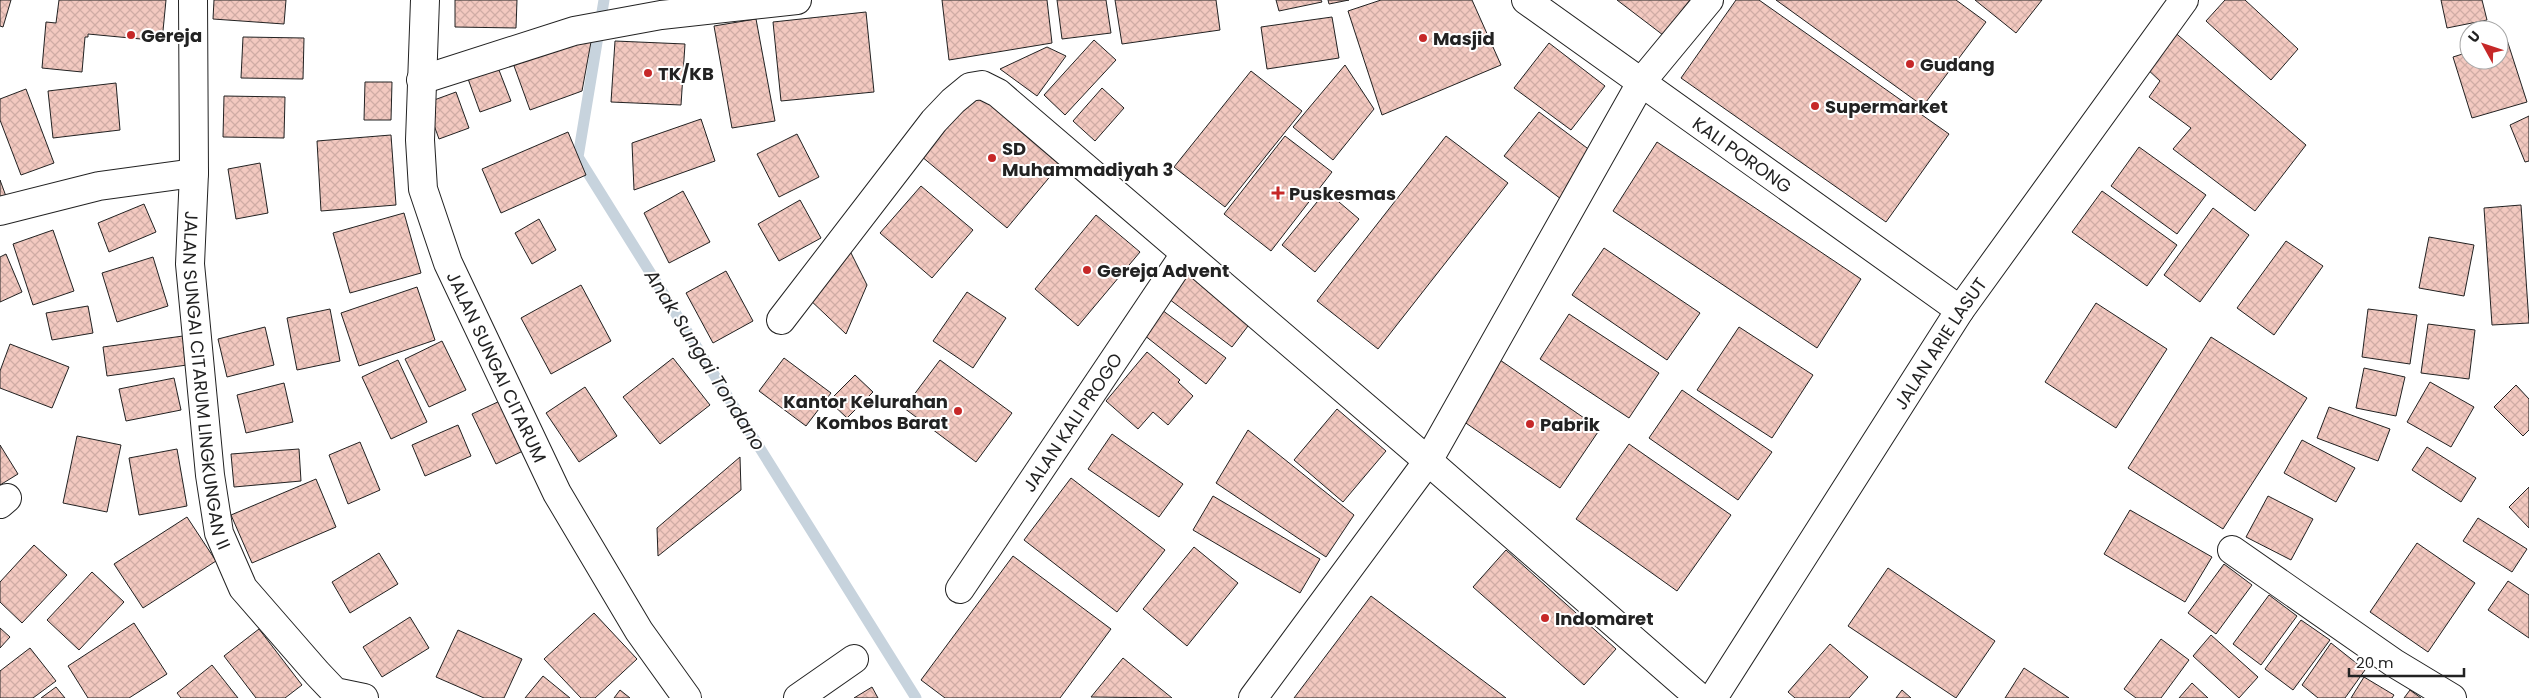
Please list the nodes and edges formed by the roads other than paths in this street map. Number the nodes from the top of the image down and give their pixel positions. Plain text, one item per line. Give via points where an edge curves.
1 (193, 0) edge
2 (426, 0) edge
3 (798, 0) edge
4 (1526, 0) edge
5 (1709, 0) edge
6 (2184, 0) edge
7 (421, 80) junction
8 (1642, 81) junction
9 (194, 173) junction
10 (0, 211) edge
11 (1185, 254) junction
12 (1960, 310) junction
13 (781, 320) dead end
14 (1428, 460) junction
15 (2232, 550) dead end
16 (960, 589) dead end
17 (854, 659) dead end
18 (331, 695) edge
19 (364, 698) edge
20 (687, 698) edge
21 (798, 698) edge
22 (1253, 698) edge
23 (1700, 698) edge
24 (1713, 698) edge
25 (2452, 698) edge

1 - 9 street, JALAN SUNGAI CITARUM LINGKUNGAN II
2 - 7 street, JALAN SUNGAI CITARUM
3 - 7 street via 661,15 574,31
4 - 8 street, KALI PORONG
5 - 8 street
6 - 12 street, JALAN ARIE LASUT
7 - 20 street, JALAN SUNGAI CITARUM via 420,140 424,189 448,263 557,493 639,631
8 - 12 street, KALI PORONG
8 - 14 street
9 - 10 street via 99,186
9 - 18 street, JALAN SUNGAI CITARUM LINGKUNGAN II via 190,264 218,533 243,588
11 - 13 street via 998,93 982,85 970,87 934,121
11 - 14 street
11 - 16 street, JALAN KALI PROGO
12 - 24 street, JALAN ARIE LASUT
14 - 22 street
14 - 23 street
15 - 25 street via 2394,663
17 - 21 street
18 - 19 street, JALAN SUNGAI CITARUM LINGKUNGAN II

